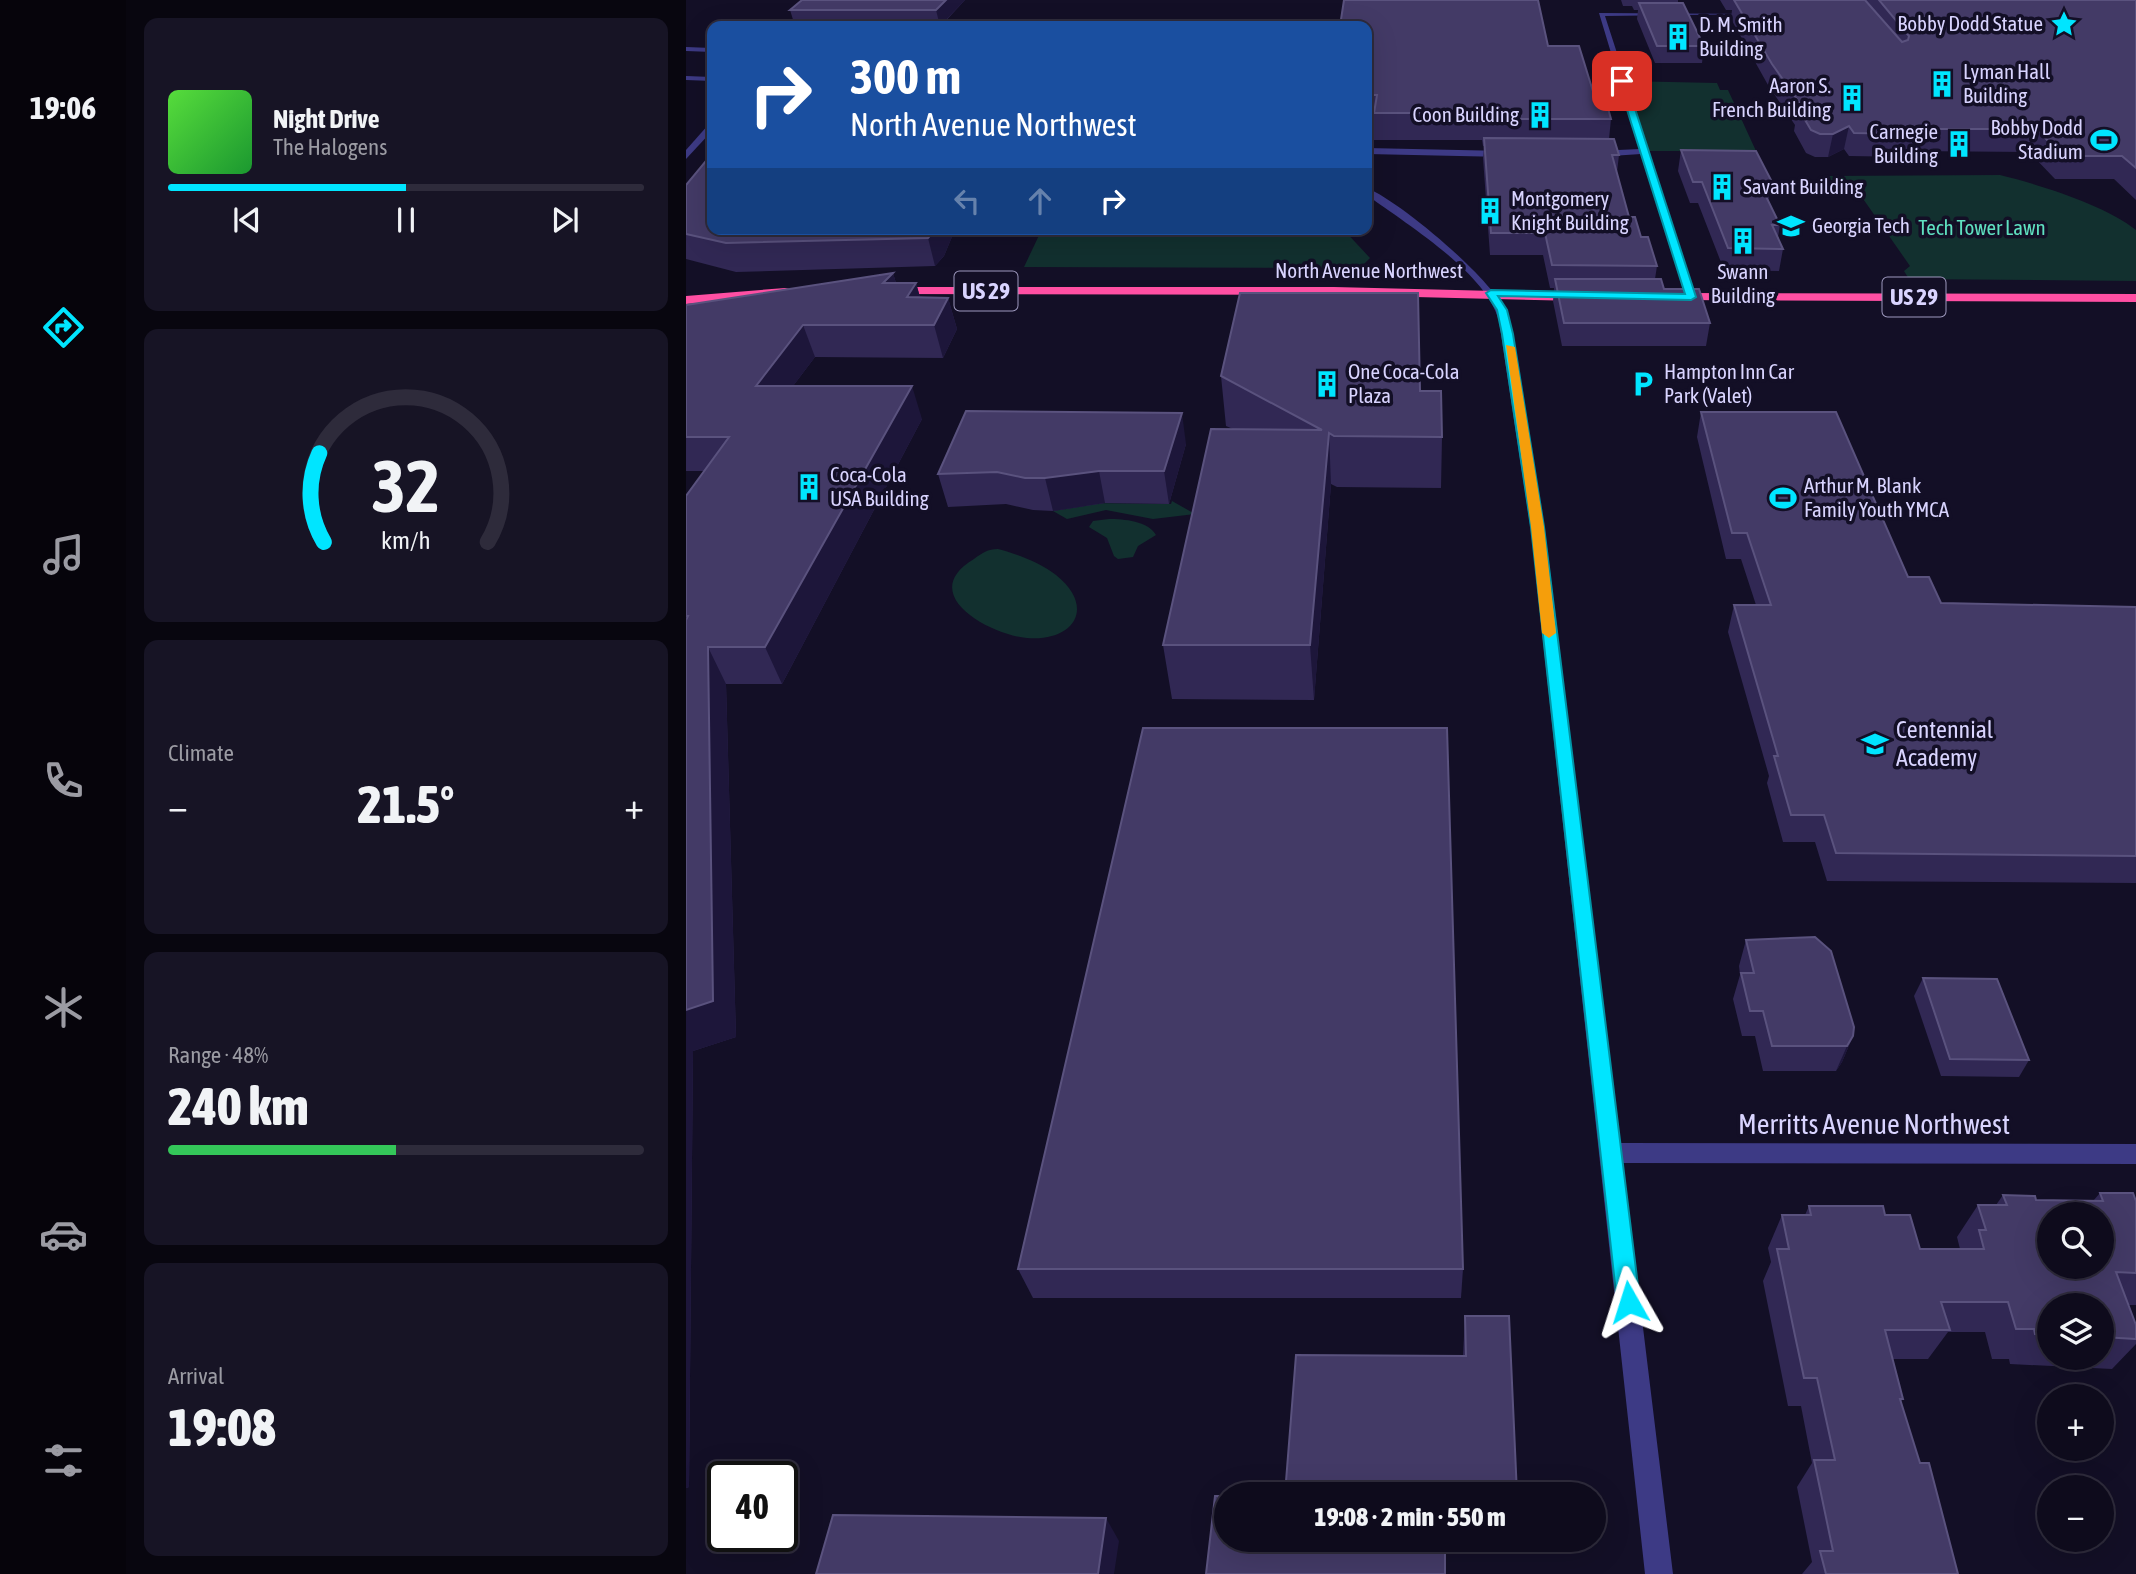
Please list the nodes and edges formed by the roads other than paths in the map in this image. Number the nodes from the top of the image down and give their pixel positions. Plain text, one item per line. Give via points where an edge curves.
1 (1768, 14) edge
2 (686, 48) edge
3 (707, 50) edge
4 (686, 78) edge
5 (707, 79) edge
6 (707, 132) edge
7 (1645, 151) junction
8 (1372, 152) edge
9 (1520, 154) edge
10 (1587, 154) edge
11 (686, 156) edge
12 (1372, 195) edge
13 (875, 290) edge
14 (797, 292) edge
15 (1491, 293) junction
16 (1596, 297) edge
17 (1664, 297) edge
18 (1691, 297) junction
19 (2136, 298) edge
20 (686, 300) edge
21 (1612, 1153) junction
22 (2136, 1154) edge
23 (1659, 1574) edge

1 - 7 street via 1601,14
2 - 3 street
4 - 5 street
6 - 11 street
7 - 10 street
7 - 18 street
8 - 9 street
12 - 15 street via 1431,237
13 - 15 highway, North Avenue Northwest / US 29
14 - 20 highway
15 - 16 highway, North Avenue Northwest / US 29
15 - 21 street via 1502,310 1507,334 1537,527
17 - 18 highway, US 29
18 - 19 highway, US 29
21 - 22 street, Merritts Avenue Northwest
21 - 23 street

